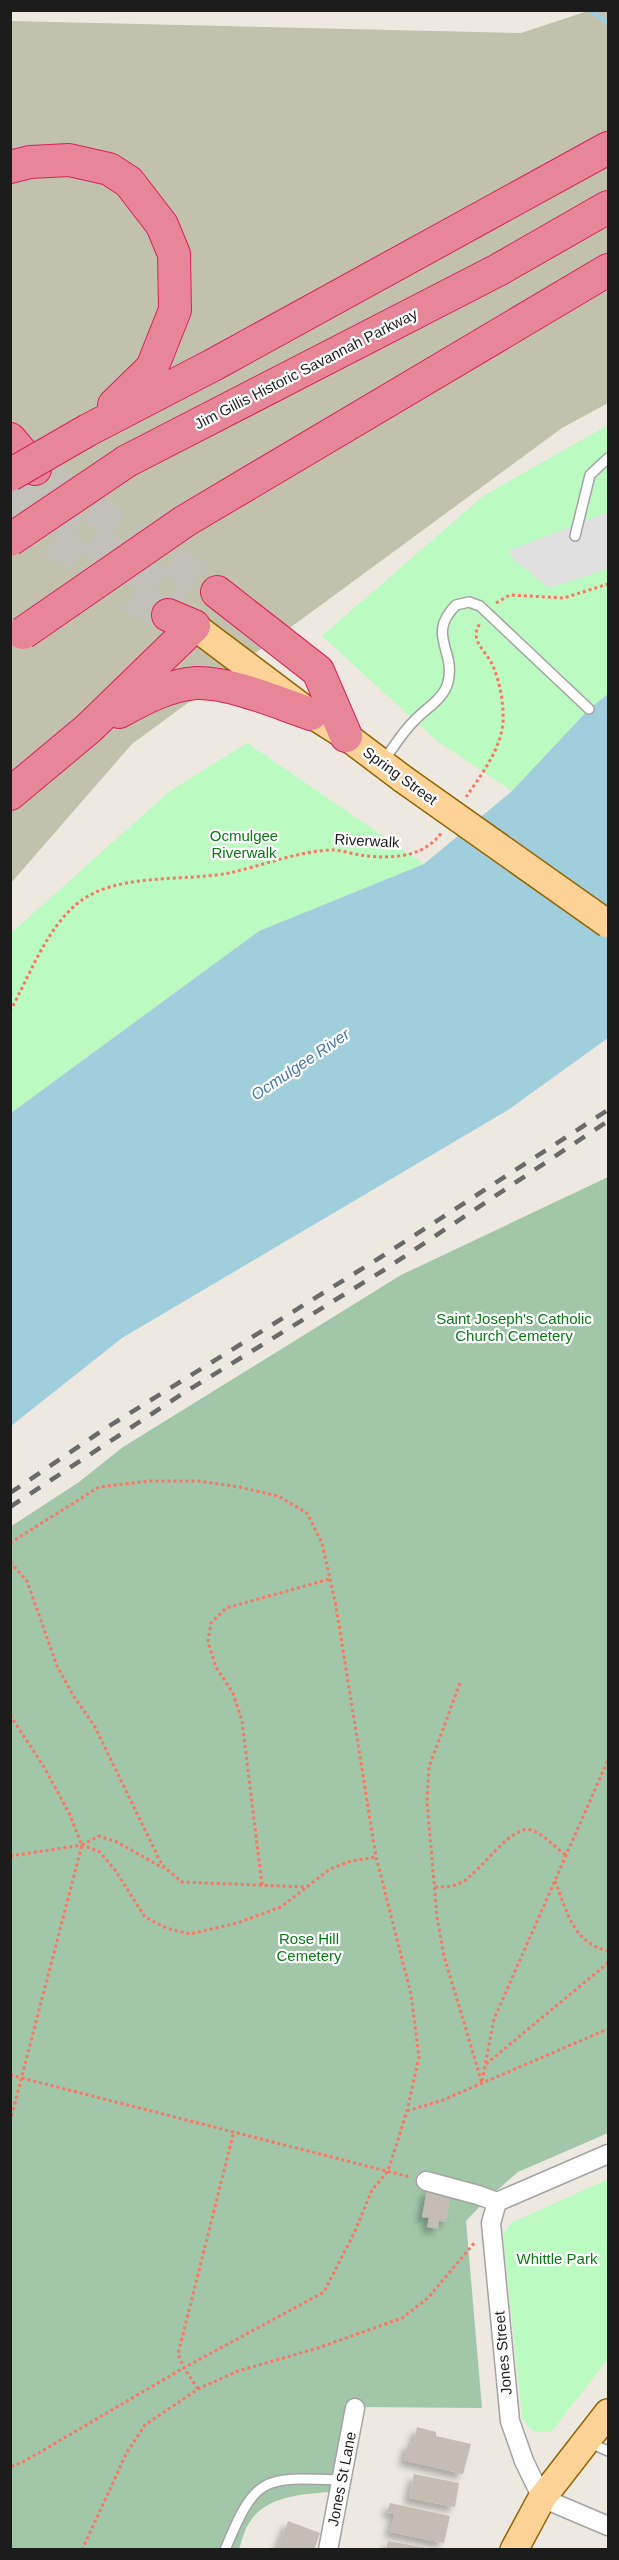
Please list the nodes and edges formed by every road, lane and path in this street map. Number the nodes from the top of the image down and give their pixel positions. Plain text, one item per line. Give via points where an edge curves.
1 (608, 148) edge
2 (10, 167) edge
3 (609, 207) edge
4 (609, 270) edge
5 (87, 430) junction
6 (10, 439) edge
7 (609, 458) edge
8 (23, 472) edge
9 (575, 536) dead end
10 (10, 540) edge
11 (609, 584) edge
12 (217, 592) tunnel mouth
13 (488, 613) junction
14 (179, 615) joint
15 (17, 637) edge
16 (589, 709) dead end
17 (311, 714) junction
18 (89, 728) junction
19 (346, 736) junction
20 (381, 764) junction
21 (10, 794) edge
22 (463, 801) dead end
23 (445, 827) dead end
24 (609, 924) edge
25 (10, 1011) edge
26 (10, 1543) edge
27 (10, 1562) edge
28 (330, 1579) junction
29 (460, 1683) dead end
30 (10, 1715) edge
31 (608, 1760) edge
32 (81, 1845) junction
33 (566, 1855) junction
34 (10, 1856) edge
35 (376, 1857) junction
36 (171, 1872) junction
37 (555, 1881) junction
38 (262, 1885) junction
39 (307, 1887) junction
40 (435, 1887) junction
41 (609, 1951) edge
42 (609, 1963) edge
43 (609, 2029) edge
44 (484, 2065) junction
45 (10, 2075) edge
46 (21, 2078) junction
47 (482, 2083) junction
48 (407, 2111) junction
49 (10, 2122) edge
50 (234, 2132) junction
51 (609, 2154) edge
52 (388, 2170) junction
53 (426, 2181) joint
54 (497, 2202) junction
55 (490, 2223) junction
56 (184, 2368) junction
57 (198, 2389) junction
58 (356, 2408) dead end
59 (609, 2413) edge
60 (597, 2446) edge
61 (10, 2467) edge
62 (342, 2480) junction
63 (542, 2498) junction
64 (609, 2526) edge
65 (82, 2550) edge
66 (225, 2550) edge
67 (328, 2550) edge
68 (514, 2550) edge

1 - 5 highway
2 - 5 highway via 69,160 109,169 129,182 144,199 162,225 174,254 175,310 152,369
3 - 10 highway, Jim Gillis Historic Savannah Parkway, bridge via 498,270 126,461
4 - 15 highway, bridge via 185,521
5 - 8 highway, bridge
6 - 8 highway
7 - 9 lane via 590,475
11 - 13 path via 564,598 510,596 499,600
12 - 19 highway via 318,671
13 - 16 lane
13 - 20 lane via 469,602 456,605 448,613 441,639 448,656 448,683
13 - 22 path via 477,628 477,639 499,686 502,724 498,745
14 - 17 main road, Spring Street
14 - 18 highway
17 - 18 highway via 220,686 197,683 151,695
17 - 19 main road, Spring Street
18 - 21 highway
19 - 20 main road, Spring Street
20 - 24 main road, Spring Street, bridge
23 - 25 path, Riverwalk via 433,844 402,856 333,850 228,873 127,883 91,894 70,910 50,935
26 - 28 path via 99,1487 149,1481 200,1481 278,1496 307,1513 322,1543
27 - 36 path via 27,1581 57,1666 95,1727 162,1866
28 - 35 path
28 - 38 path via 226,1608 211,1623 208,1641 213,1658 233,1693 242,1721
29 - 40 path via 429,1767 427,1802
30 - 32 path via 44,1767
31 - 33 path
32 - 34 path
32 - 36 path via 99,1836
32 - 39 path via 100,1852 145,1917 190,1934 281,1907
32 - 46 path
33 - 37 path
33 - 40 path via 539,1833 530,1829 520,1831 464,1881 450,1887
35 - 39 path via 330,1869
35 - 48 path via 419,2039
36 - 38 path via 182,1882
37 - 41 path via 581,1938
37 - 44 path via 494,2019
38 - 39 path
40 - 47 path via 444,1956
42 - 44 path
43 - 47 path
44 - 47 path
45 - 46 path
46 - 49 path
46 - 50 path
47 - 48 path
48 - 52 path
50 - 52 path
50 - 56 path via 178,2354
51 - 54 street
52 - 53 path
52 - 56 path via 372,2190 324,2292
53 - 54 street
54 - 55 street, Jones Street
55 - 57 path via 428,2298 402,2318 238,2371
55 - 63 street, Jones Street via 510,2421
56 - 57 path
56 - 61 path
57 - 65 path via 145,2425 136,2437
58 - 62 street, Jones St Lane
59 - 60 main road
60 - 63 main road
62 - 66 lane via 282,2478 270,2482 247,2501
62 - 67 street, Jones St Lane
63 - 64 street
63 - 68 main road

